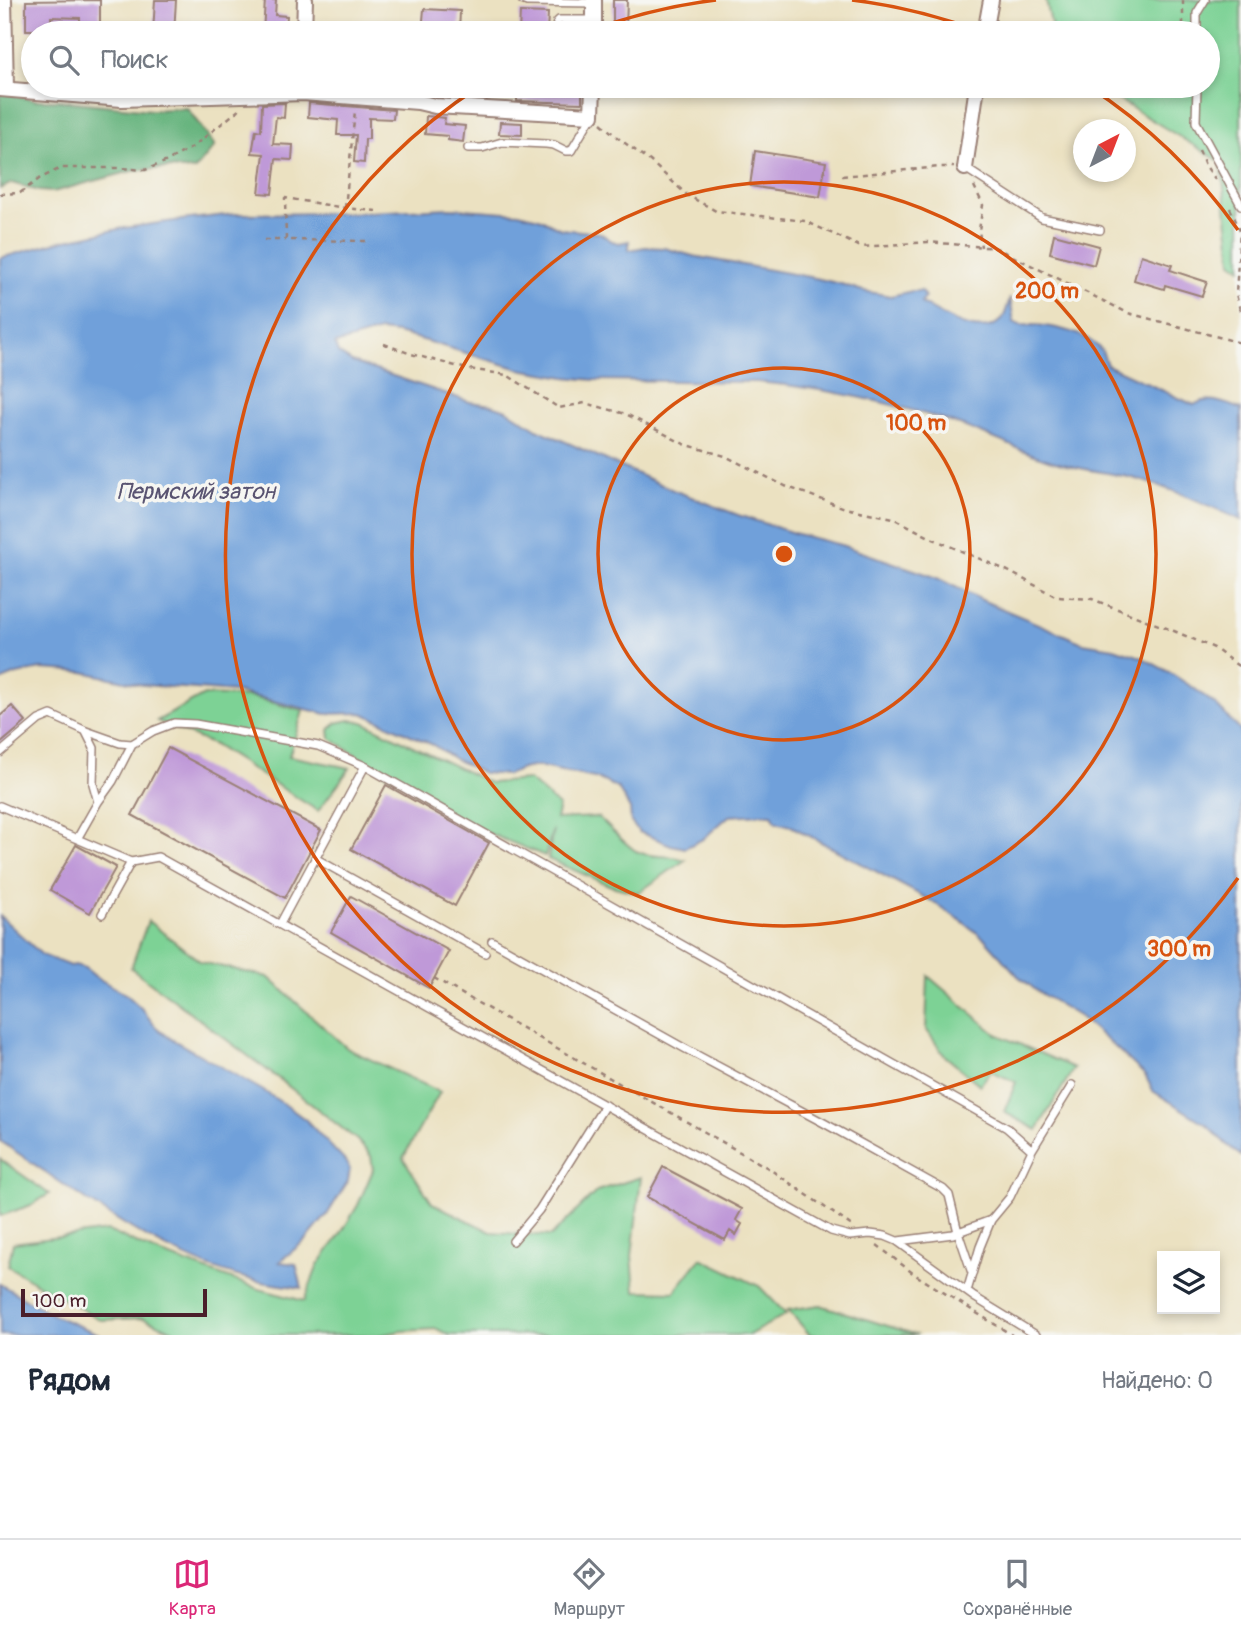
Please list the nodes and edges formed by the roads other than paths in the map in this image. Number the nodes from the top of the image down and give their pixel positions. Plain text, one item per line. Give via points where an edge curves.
1 (305, 0) edge
2 (522, 0) edge
3 (991, 0) edge
4 (1205, 0) edge
5 (594, 1) edge
6 (3, 9) edge
7 (304, 21) edge
8 (594, 21) edge
9 (987, 21) edge
10 (1197, 21) edge
11 (3, 89) edge
12 (21, 91) edge
13 (110, 98) edge
14 (140, 98) edge
15 (369, 98) edge
16 (593, 98) edge
17 (975, 98) edge
18 (1196, 98) edge
19 (592, 115) junction
20 (468, 148) dead end
21 (965, 168) joint
22 (1241, 205) edge
23 (1100, 230) dead end
24 (86, 731) junction
25 (132, 744) junction
26 (0, 753) edge
27 (365, 766) junction
28 (98, 802) junction
29 (0, 806) edge
30 (77, 839) junction
31 (315, 858) junction
32 (131, 862) junction
33 (102, 914) dead end
34 (280, 924) junction
35 (492, 940) dead end
36 (485, 953) dead end
37 (1072, 1085) dead end
38 (605, 1105) junction
39 (1032, 1150) junction
40 (991, 1220) junction
41 (958, 1232) junction
42 (513, 1241) dead end
43 (897, 1241) junction
44 (972, 1273) junction
45 (967, 1291) junction
46 (1036, 1335) edge

1 - 7 street
2 - 5 lane
3 - 9 street
4 - 10 lane
5 - 8 street
6 - 11 street
11 - 12 street
13 - 14 street
15 - 19 street
16 - 19 street
17 - 21 street
18 - 22 lane via 1196,122
19 - 20 lane via 571,151 554,145 502,142
21 - 23 lane via 1042,218
24 - 25 lane
24 - 26 lane via 51,715
24 - 28 lane via 94,748 93,784
25 - 27 lane via 174,723 195,724 318,746
25 - 28 lane
27 - 31 lane
27 - 39 lane via 1007,1128
28 - 30 lane
29 - 30 lane
30 - 32 lane
31 - 34 lane
31 - 36 lane
32 - 33 lane
32 - 34 lane via 158,857
34 - 38 lane
35 - 41 lane via 943,1189
37 - 39 lane
38 - 42 lane via 539,1210
38 - 43 lane via 831,1231
39 - 40 lane via 1010,1197
40 - 41 lane
40 - 44 lane
41 - 43 lane
41 - 44 lane
43 - 45 lane
44 - 45 lane
45 - 46 lane

